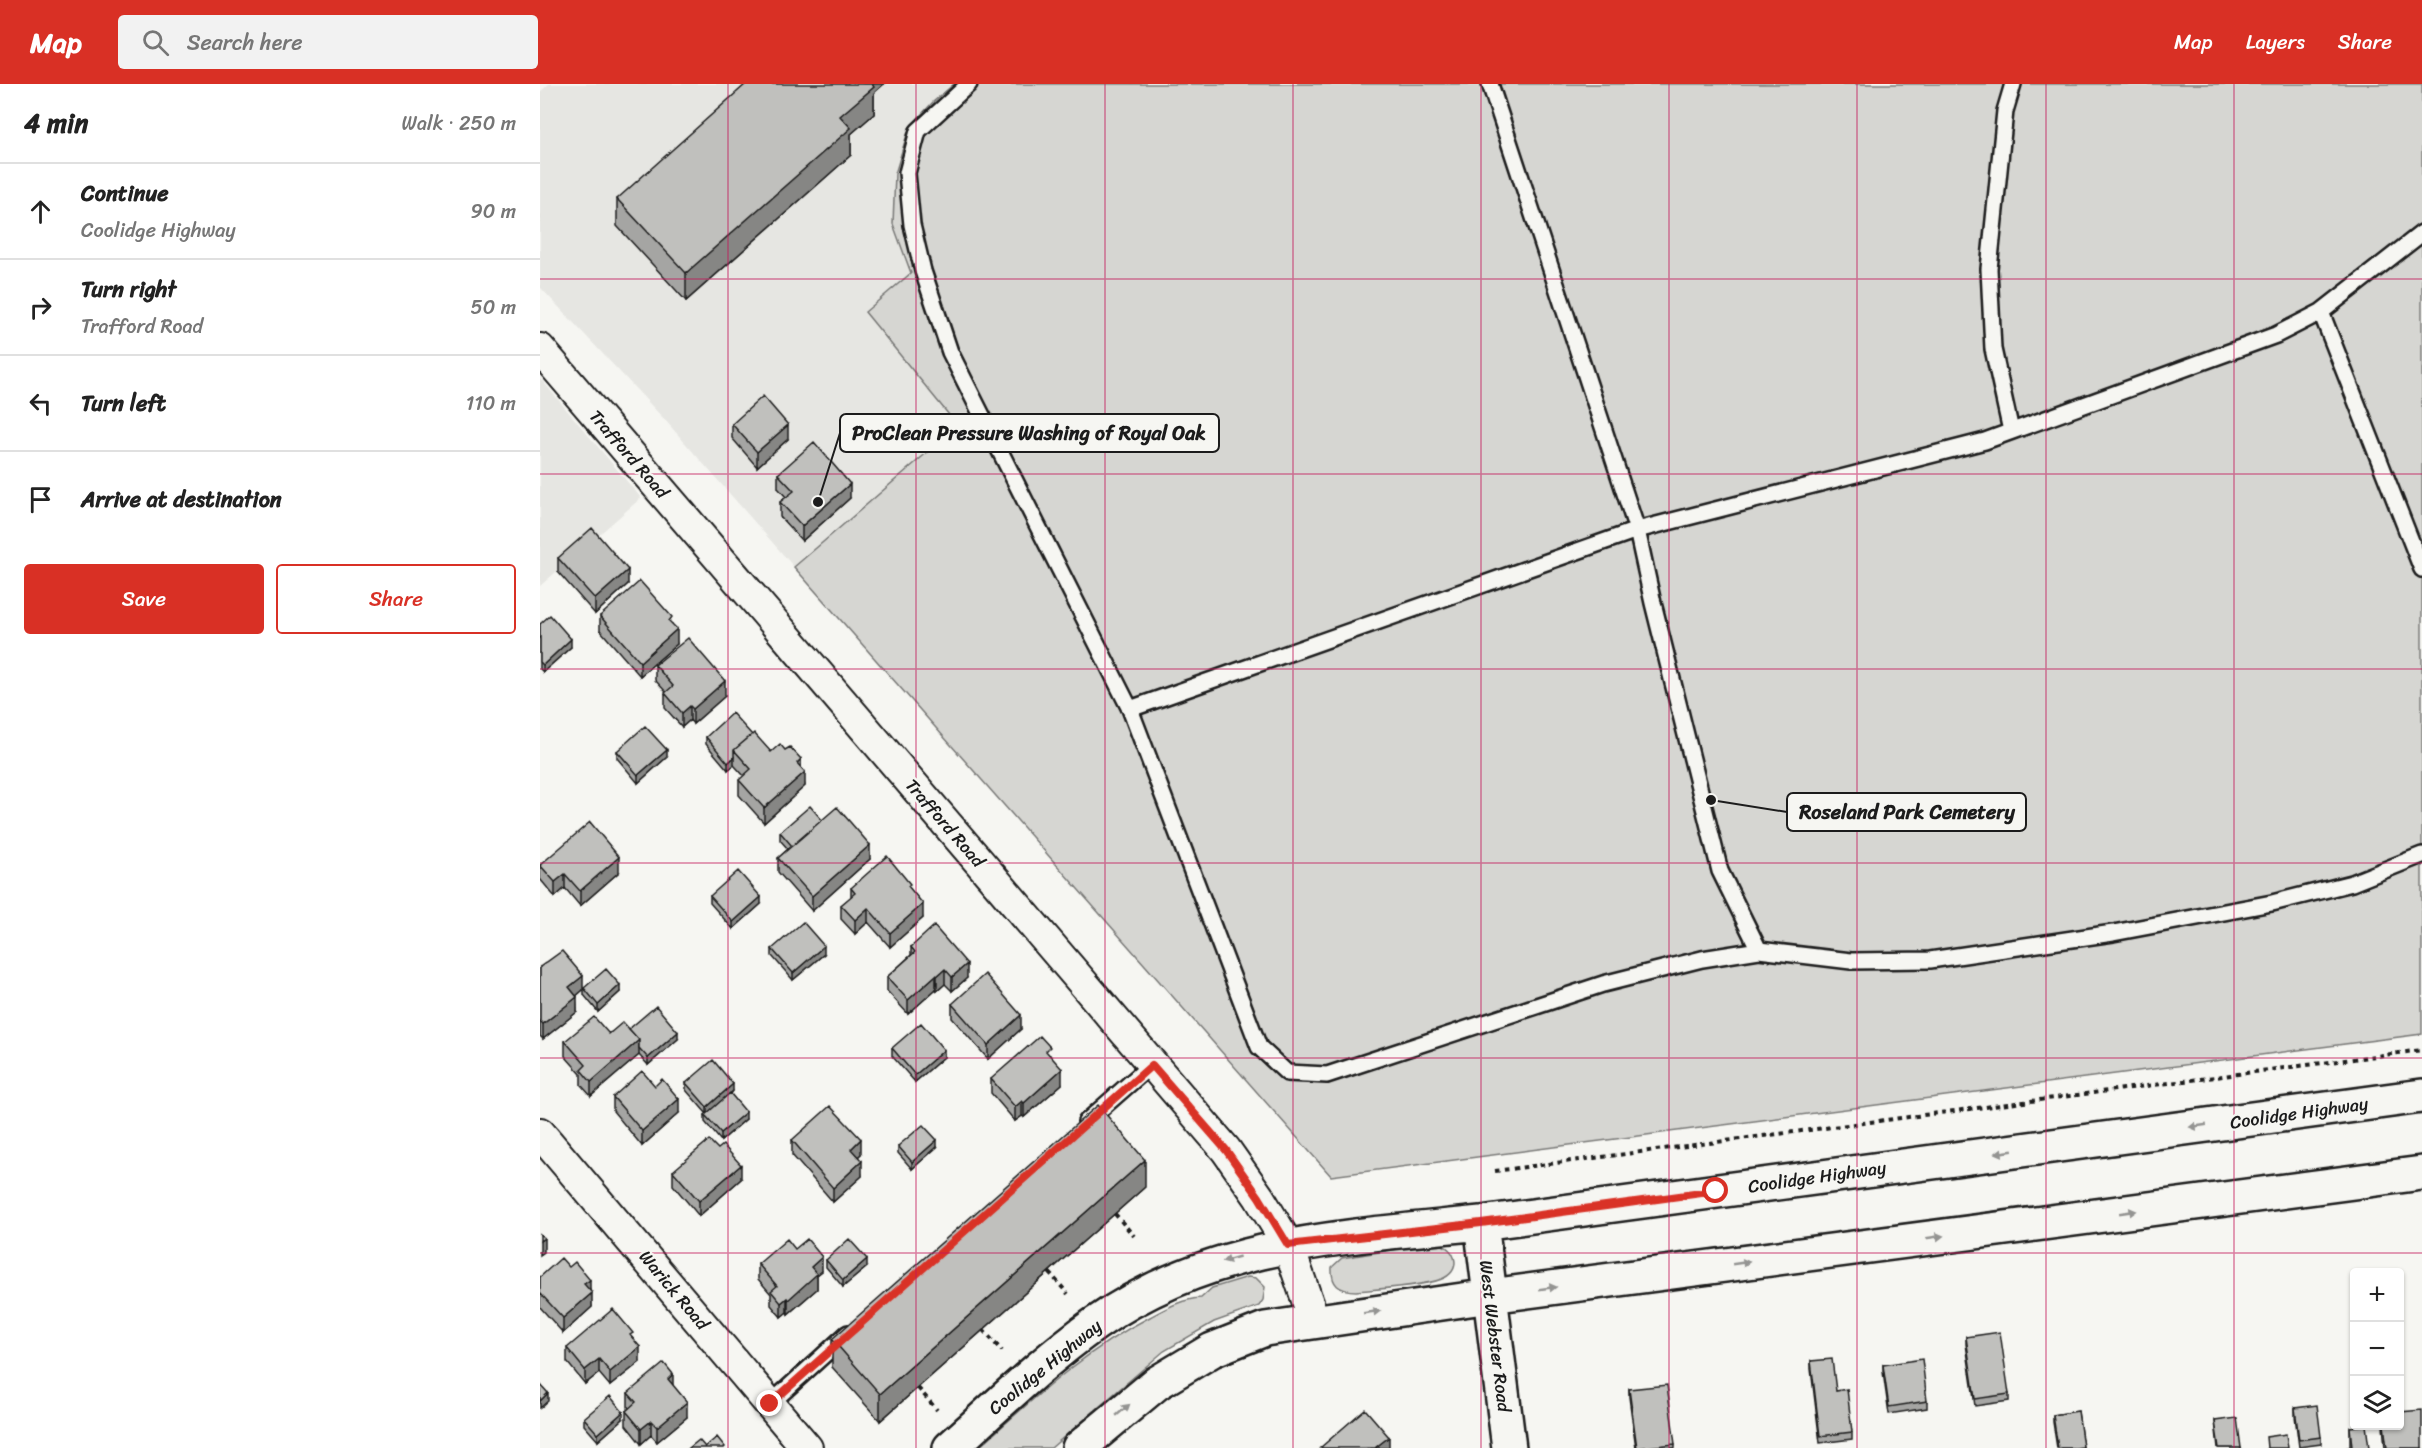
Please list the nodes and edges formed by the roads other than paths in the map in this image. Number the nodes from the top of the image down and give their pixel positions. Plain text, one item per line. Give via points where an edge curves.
1 (969, 84) edge
2 (1490, 84) edge
3 (2013, 84) edge
4 (2422, 233) edge
5 (2321, 312) junction
6 (540, 349) edge
7 (2011, 431) junction
8 (1637, 530) junction
9 (2422, 569) edge
10 (1130, 709) junction
11 (2422, 855) edge
12 (1759, 950) junction
13 (1152, 1065) junction
14 (2422, 1096) edge
15 (1074, 1132) edge
16 (540, 1133) edge
17 (2422, 1173) edge
18 (1481, 1223) junction
19 (1288, 1245) junction
20 (1490, 1296) junction
21 (1314, 1320) junction
22 (856, 1325) edge
23 (770, 1404) junction
24 (807, 1448) edge
25 (950, 1448) edge
26 (1079, 1448) edge
27 (1509, 1448) edge

1 - 10 lane via 918,131 907,173 912,225 923,271 950,352
2 - 8 lane
3 - 7 lane via 2005,111 1989,269 1993,349
4 - 5 lane
5 - 7 lane via 2276,335
5 - 9 lane
6 - 13 street, Trafford Road
7 - 8 lane via 1985,441
8 - 10 lane
8 - 12 lane via 1720,871
10 - 12 lane via 1254,1037 1259,1047 1287,1073 1327,1075 1603,984 1702,959
11 - 12 lane via 2352,883 2272,903 2113,933 1941,959 1851,961
13 - 15 lane
13 - 19 street, Trafford Road via 1226,1150
14 -> 18 main road, Coolidge Highway
16 - 23 street, Warick Road
20 -> 17 main road
18 - 19 main road, Coolidge Highway
18 - 20 main road, West Webster Road
19 - 21 street, Trafford Road
19 -> 25 main road, Coolidge Highway via 1195,1270 1126,1304 1065,1347
21 -> 20 main road
20 - 27 main road, West Webster Road
26 -> 21 main road via 1157,1383 1212,1350 1265,1329
22 - 23 lane
23 - 24 street, Warick Road

